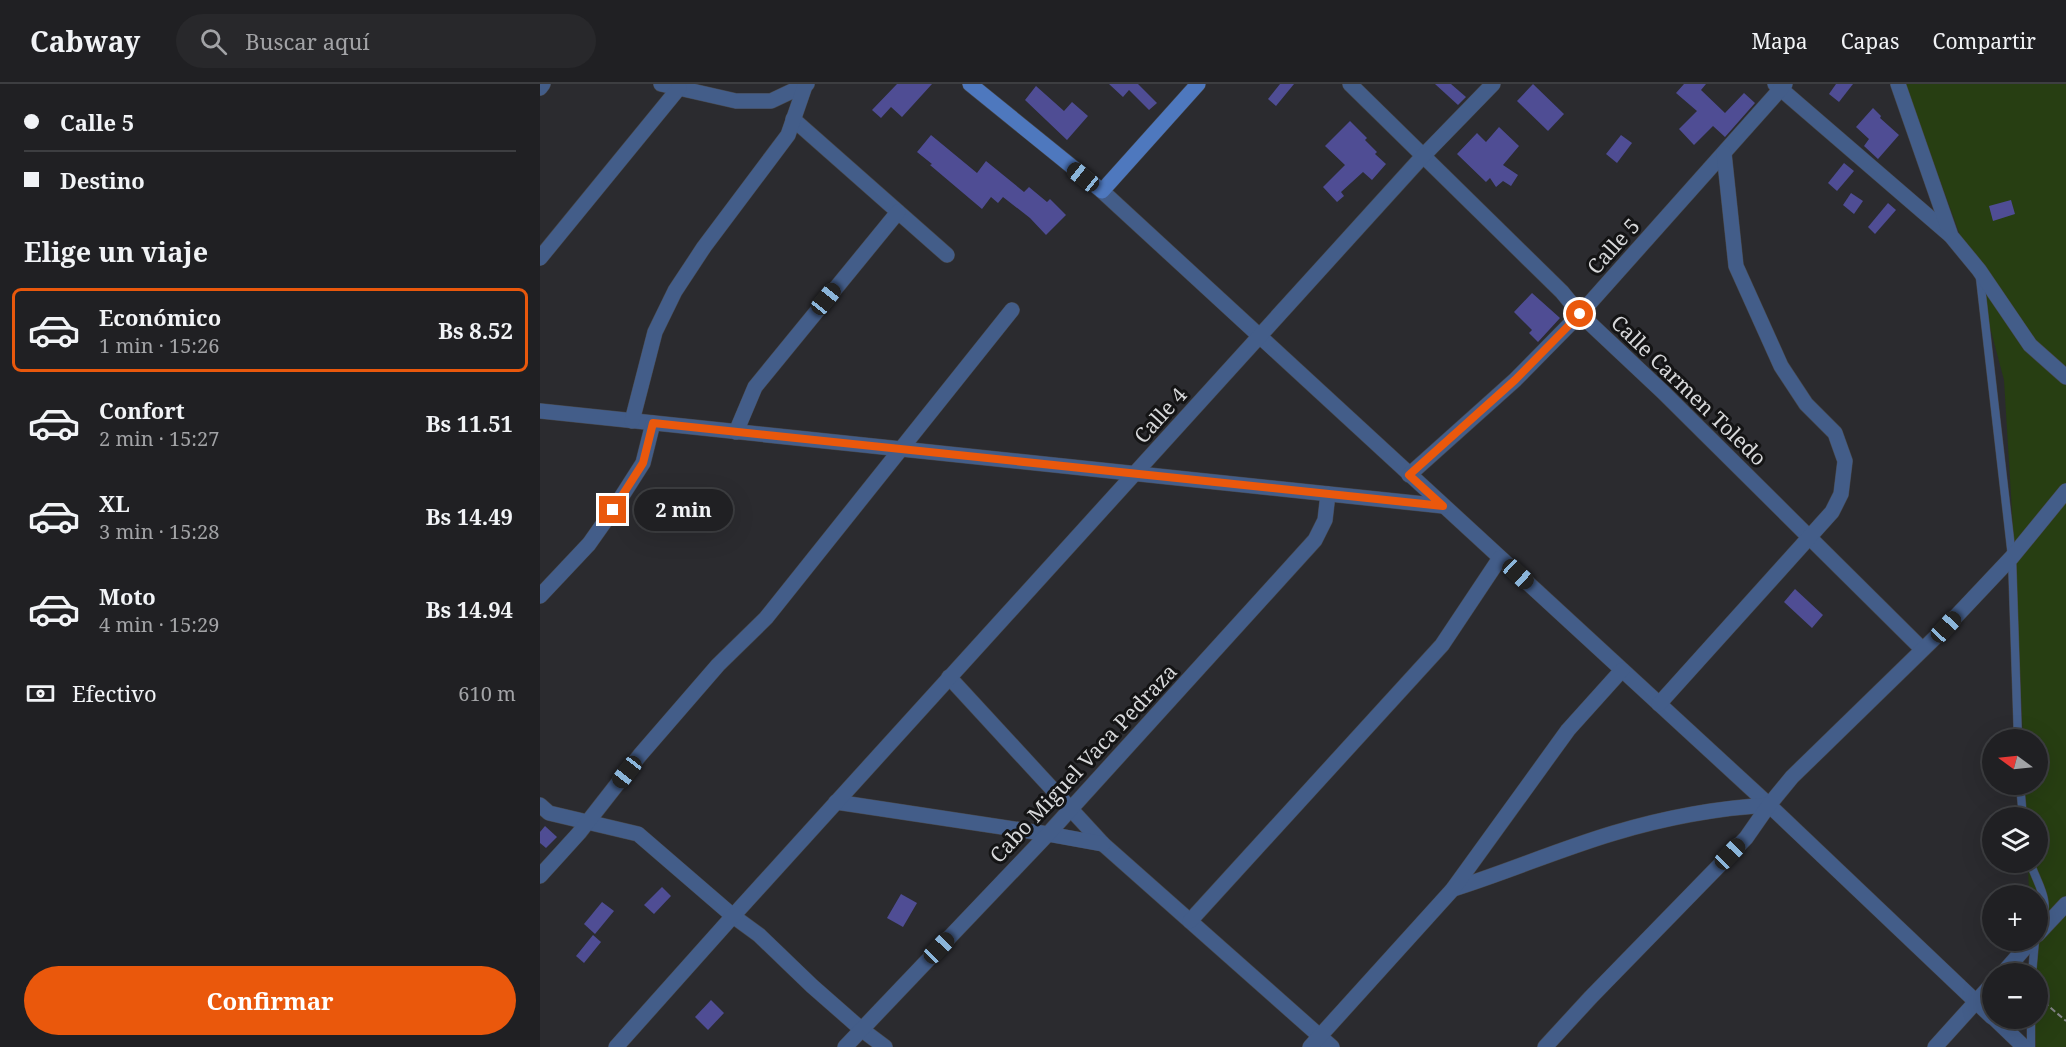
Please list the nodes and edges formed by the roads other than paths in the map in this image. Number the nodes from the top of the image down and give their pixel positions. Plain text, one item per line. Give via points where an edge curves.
1 (661, 84) edge
2 (970, 84) edge
3 (1198, 84) edge
4 (1350, 84) edge
5 (1493, 84) edge
6 (1898, 84) edge
7 (806, 85) edge
8 (1780, 86) edge
9 (679, 88) junction
10 (793, 119) junction
11 (1724, 153) junction
12 (1423, 156) junction
13 (1102, 191) junction
14 (898, 212) junction
15 (1951, 236) junction
16 (947, 255) dead end
17 (540, 258) edge
18 (1979, 270) junction
19 (1012, 310) dead end
20 (1580, 314) junction
21 (1259, 336) junction
22 (2066, 377) edge
23 (540, 411) edge
24 (632, 421) junction
25 (653, 423) junction
26 (736, 432) junction
27 (900, 449) junction
28 (1134, 474) junction
29 (1409, 475) junction
30 (2066, 491) edge
31 (1328, 494) junction
32 (1443, 506) junction
33 (1810, 537) junction
34 (2012, 557) junction
35 (1500, 558) junction
36 (540, 596) edge
37 (1922, 649) junction
38 (1622, 670) junction
39 (950, 677) junction
40 (1659, 704) junction
41 (2018, 729) edge
42 (836, 802) junction
43 (540, 805) edge
44 (1769, 805) junction
45 (1071, 809) junction
46 (588, 822) junction
47 (1048, 834) junction
48 (1103, 844) junction
49 (540, 876) edge
50 (1453, 890) junction
51 (2066, 904) edge
52 (733, 916) junction
53 (1190, 921) junction
54 (2048, 923) edge
55 (2024, 951) edge
56 (2012, 963) edge
57 (1982, 995) edge
58 (1976, 1002) junction
59 (1982, 1008) edge
60 (861, 1029) junction
61 (2005, 1029) edge
62 (2031, 1029) edge
63 (1315, 1042) edge
64 (616, 1047) edge
65 (845, 1047) edge
66 (885, 1047) edge
67 (1332, 1047) edge
68 (1545, 1047) edge
69 (1935, 1047) edge
70 (2024, 1047) edge
71 (2031, 1047) edge

1 - 9 street
2 - 13 main road
3 - 13 main road
4 - 12 street, Calle Carmen Toledo
5 - 12 street, Calle 4
6 - 15 street
7 - 9 street via 771,101 736,101
7 - 10 street
8 - 11 street, Calle 5
8 - 15 street
9 - 17 street
10 - 14 street
10 - 24 street via 789,135 675,291 655,332
11 - 20 street, Calle 5
11 - 33 street via 1736,266 1781,366 1806,404 1835,433 1845,461 1841,494 1832,512
12 - 20 street, Calle Carmen Toledo
12 - 21 street, Calle 4
13 - 21 street
14 - 16 street
14 - 26 street via 755,387
15 - 18 street
18 - 22 street via 2030,345
18 - 34 lane
19 - 27 street
20 - 29 street, Calle 5 via 1515,380
20 - 33 street, Calle Carmen Toledo
21 - 28 street, Calle 4
21 - 29 street
23 - 24 street
24 - 25 street
25 - 26 street
25 - 36 street via 643,463 613,510 589,543
26 - 27 street
27 - 28 street
27 - 46 street via 766,618 640,755
28 - 31 street
28 - 39 street, Calle 4
29 - 32 street
30 - 34 street
31 - 32 street
31 - 45 street, Cabo Miguel Vaca Pedraza via 1325,520 1315,540
32 - 35 street
33 - 37 street, Calle Carmen Toledo
33 - 40 street
34 - 37 street
34 - 41 lane
35 - 38 street
35 - 53 street via 1442,645
37 - 44 street via 1792,777
38 - 40 street
38 - 50 street via 1568,729
39 - 42 street, Calle 4
39 - 45 street
40 - 44 street
42 - 47 street
42 - 52 street, Calle 4
43 - 46 street via 549,813
44 - 50 street via 1688,815 1614,833
44 - 58 street
44 - 68 street via 1746,838
45 - 47 street, Cabo Miguel Vaca Pedraza
45 - 48 street
46 - 49 street
46 - 52 street via 638,834
47 - 48 street
47 - 60 street, Cabo Miguel Vaca Pedraza
48 - 53 street
50 - 63 street
51 - 54 street
52 - 60 street
52 - 64 street, Calle 4
53 - 63 street
55 - 56 street
57 - 58 street
58 - 59 street
58 - 69 street
60 - 65 street, Cabo Miguel Vaca Pedraza
60 - 66 street
61 - 70 street
62 - 71 lane
63 - 67 street

